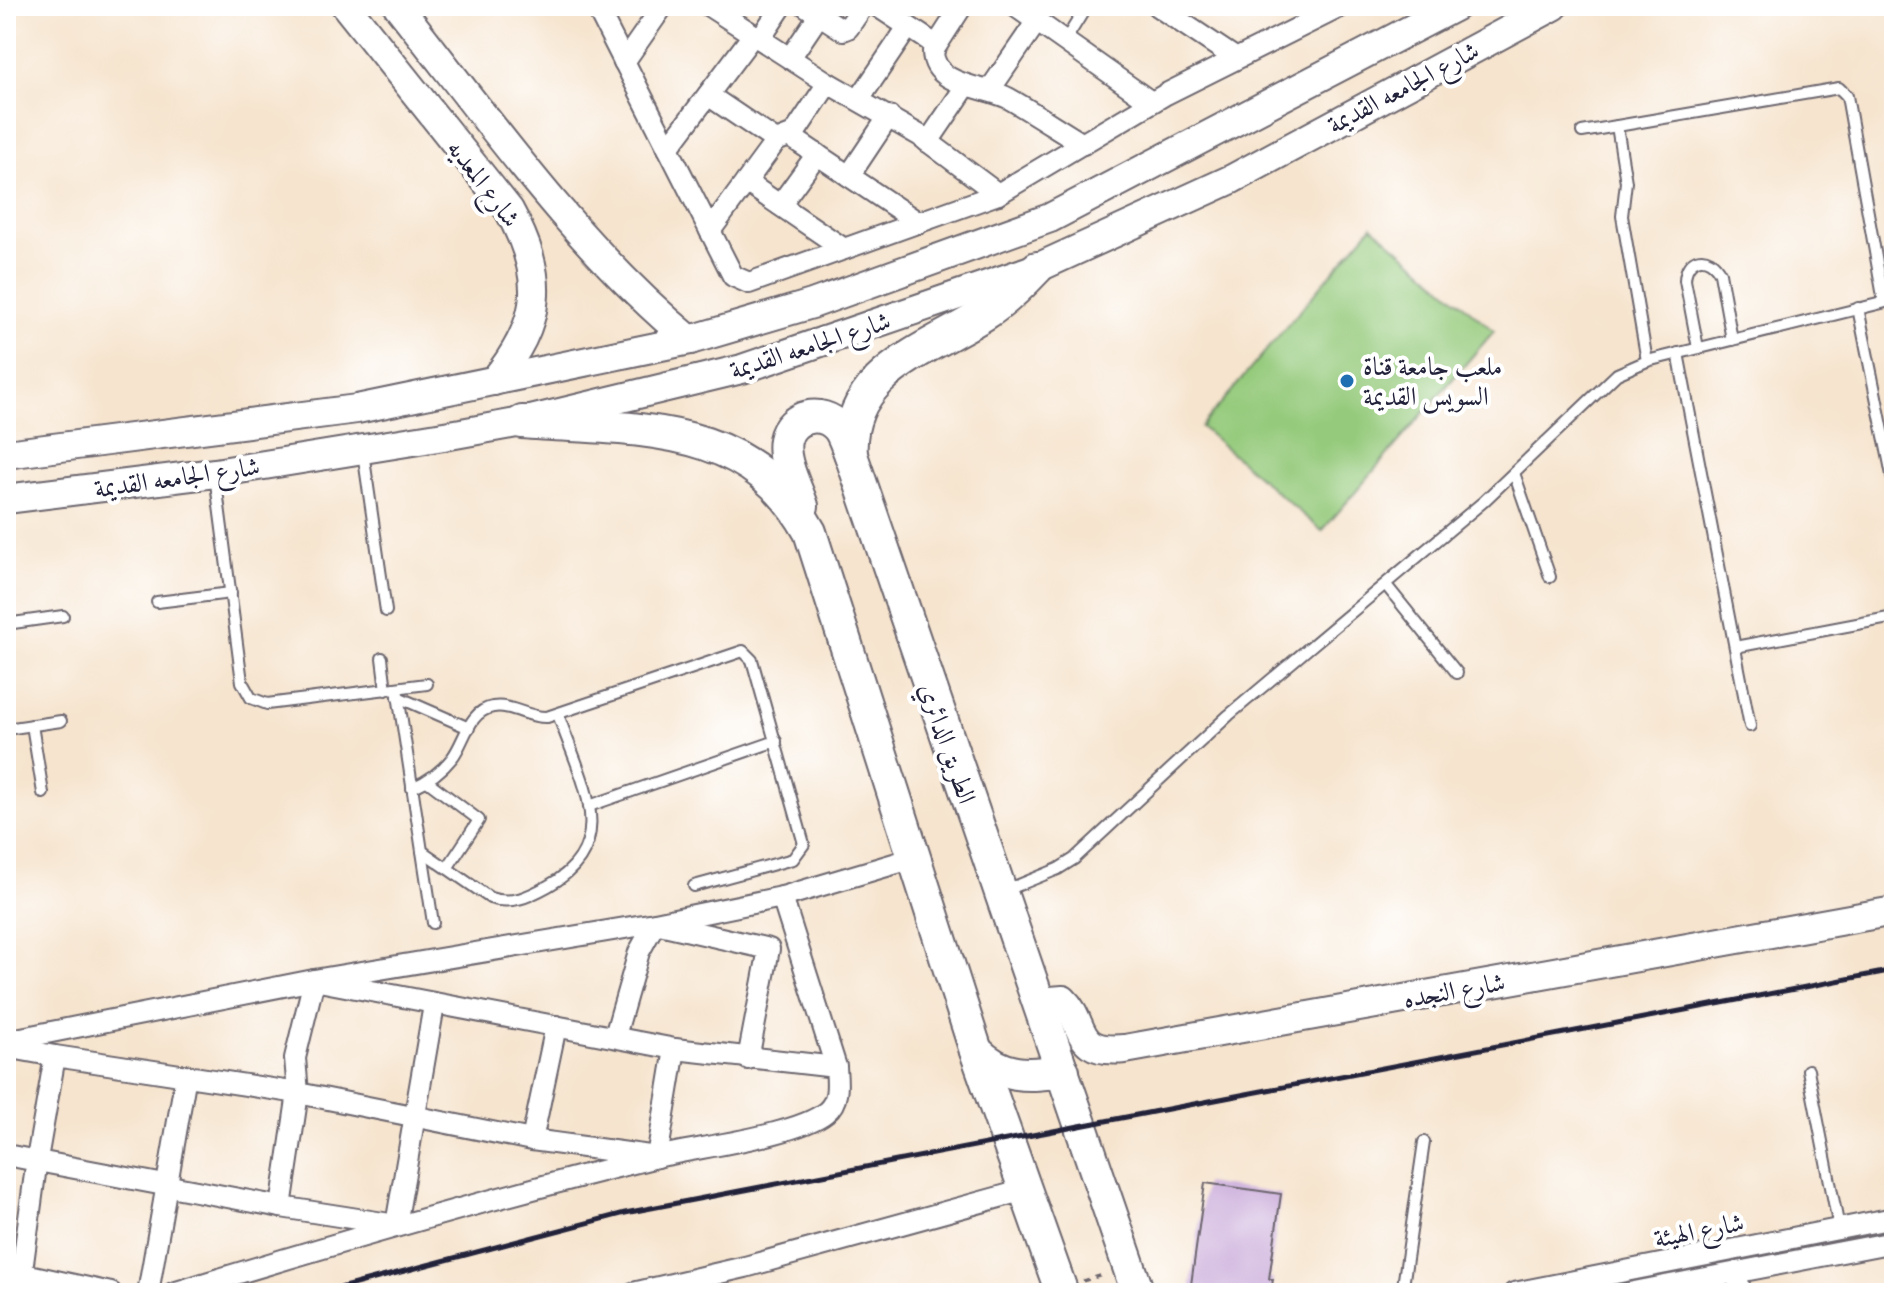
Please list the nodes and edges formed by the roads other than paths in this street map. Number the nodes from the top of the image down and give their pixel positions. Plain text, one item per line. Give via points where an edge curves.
1 (346, 6) edge
2 (398, 6) edge
3 (596, 6) edge
4 (663, 6) edge
5 (709, 6) edge
6 (782, 6) edge
7 (863, 6) edge
8 (877, 6) edge
9 (962, 6) edge
10 (1015, 6) edge
11 (1157, 6) edge
12 (1342, 6) edge
13 (1456, 6) edge
14 (1554, 6) edge
15 (813, 10) edge
16 (1316, 10) edge
17 (1083, 12) dead end
18 (1422, 14) edge
19 (1037, 21) junction
20 (908, 27) junction
21 (421, 36) junction
22 (756, 37) junction
23 (1065, 41) junction
24 (936, 45) junction
25 (790, 58) junction
26 (1235, 58) junction
27 (389, 60) junction
28 (624, 62) junction
29 (828, 83) junction
30 (966, 86) junction
31 (989, 91) junction
32 (708, 95) junction
33 (860, 98) junction
34 (1151, 102) junction
35 (889, 116) junction
36 (1617, 126) junction
37 (1582, 132) dead end
38 (783, 139) junction
39 (928, 142) junction
40 (1083, 144) junction
41 (668, 148) junction
42 (817, 154) junction
43 (849, 176) junction
44 (746, 182) junction
45 (998, 194) junction
46 (780, 205) junction
47 (919, 223) junction
48 (710, 231) junction
49 (844, 249) junction
50 (1037, 268) junction
51 (1889, 301) edge
52 (1858, 308) junction
53 (690, 340) junction
54 (1732, 340) junction
55 (1698, 348) junction
56 (1678, 353) junction
57 (1647, 361) junction
58 (494, 381) junction
59 (522, 422) junction
60 (363, 450) junction
61 (6, 454) edge
62 (851, 455) junction
63 (215, 473) junction
64 (1514, 473) junction
65 (1894, 485) edge
66 (6, 499) edge
67 (810, 532) junction
68 (1550, 577) dead end
69 (1386, 585) junction
70 (231, 593) junction
71 (157, 602) dead end
72 (386, 611) dead end
73 (63, 616) dead end
74 (1894, 617) edge
75 (6, 624) edge
76 (1735, 647) junction
77 (382, 658) dead end
78 (1457, 673) dead end
79 (427, 684) dead end
80 (394, 692) junction
81 (558, 714) junction
82 (61, 721) dead end
83 (32, 725) junction
84 (1750, 726) dead end
85 (469, 728) junction
86 (6, 729) edge
87 (776, 741) junction
88 (427, 781) junction
89 (412, 788) junction
90 (43, 793) dead end
91 (589, 806) junction
92 (422, 851) junction
93 (914, 858) junction
94 (448, 867) junction
95 (694, 886) dead end
96 (998, 893) junction
97 (782, 897) junction
98 (1894, 911) edge
99 (433, 923) dead end
100 (655, 923) junction
101 (796, 941) junction
102 (769, 949) junction
103 (314, 980) junction
104 (1038, 1002) junction
105 (434, 1005) junction
106 (556, 1026) junction
107 (615, 1036) junction
108 (6, 1044) edge
109 (675, 1049) junction
110 (976, 1051) junction
111 (55, 1056) junction
112 (748, 1059) junction
113 (836, 1067) junction
114 (1808, 1070) dead end
115 (1063, 1071) junction
116 (186, 1075) junction
117 (298, 1093) junction
118 (416, 1118) junction
119 (532, 1140) junction
120 (1424, 1142) dead end
121 (6, 1155) edge
122 (657, 1157) junction
123 (37, 1159) junction
124 (166, 1185) junction
125 (1025, 1190) junction
126 (281, 1207) junction
127 (1894, 1218) edge
128 (396, 1225) junction
129 (1839, 1228) junction
130 (1894, 1242) edge
131 (1737, 1272) junction
132 (16, 1279) edge
133 (1070, 1288) edge
134 (111, 1293) edge
135 (148, 1293) edge
136 (173, 1293) edge
137 (633, 1293) edge
138 (1138, 1293) edge
139 (1402, 1293) edge
140 (1514, 1293) edge
141 (1629, 1293) edge
142 (1740, 1293) edge

1 - 27 main road, شارع المعديه
2 - 21 main road, شارع المعديه
3 - 28 street
4 - 28 street
5 - 22 street
6 - 22 street
7 - 15 street via 845,30
8 - 20 street
9 - 24 street
10 - 19 street
11 - 26 street
12 - 16 street
13 - 18 main road, شارع الجامعه القديمة
14 - 50 main road, شارع الجامعه القديمة via 1232,179
15 - 25 street
16 - 26 street
17 - 23 lane
18 - 53 main road, شارع الجامعه القديمة via 1050,218 812,304
19 - 23 street
19 - 31 street
20 - 24 street
20 - 33 street
21 - 27 main road
21 - 53 main road, شارع المعديه via 604,260
22 - 25 street
22 - 32 street
23 - 34 street
24 - 30 street via 936,63
25 - 29 street
26 - 34 street
27 - 58 main road, شارع المعديه via 509,210 527,243 535,280 531,317 517,352
28 - 41 street
29 - 33 street
29 - 38 street
30 - 31 street
30 - 39 street
31 - 40 street
32 - 38 street
32 - 41 street
33 - 35 street
34 - 40 street
35 - 39 street
35 - 43 street
36 - 37 lane
36 - 51 lane via 1839,88 1847,96
36 - 57 lane via 1626,182 1622,216
38 - 42 street
38 - 44 street
39 - 45 street
40 - 45 street
41 - 48 street
42 - 43 street
42 - 46 street
43 - 47 street
44 - 46 street
44 - 48 street
45 - 47 street
46 - 49 street
47 - 49 street
48 - 49 street via 733,276 744,283
50 - 59 main road, شارع الجامعه القديمة via 742,369
50 - 62 main road, الطريق الدائري via 997,306 875,381 855,414
51 - 52 lane
52 - 54 lane
52 - 65 lane
53 - 58 main road, شارع الجامعه القديمة
54 - 55 lane
54 - 55 lane via 1720,273 1715,263 1693,260 1685,268 1685,280
55 - 56 lane
56 - 57 lane
56 - 76 lane
57 - 64 lane via 1617,374
58 - 61 main road, شارع الجامعه القديمة via 357,409
59 - 60 main road, شارع الجامعه القديمة
59 - 67 main road via 678,435 714,444 763,472 790,499
60 - 63 main road, شارع الجامعه القديمة
60 - 72 lane
62 - 67 main road via 840,429 829,419 815,415 790,428 786,455
62 - 96 main road, الطريق الدائري
63 - 66 main road, شارع الجامعه القديمة
63 - 70 lane
64 - 68 lane
64 - 69 lane
67 - 93 main road
69 - 78 lane
69 - 96 lane via 1229,715 1069,863
70 - 71 lane
70 - 80 lane via 242,682 251,698 267,704
73 - 75 lane
74 - 76 lane
76 - 84 lane
77 - 80 lane
79 - 80 lane
80 - 85 lane
80 - 89 lane
81 - 85 lane via 540,718 496,706 479,713
81 - 87 lane via 739,651 752,660
81 - 91 lane
82 - 83 lane
83 - 86 lane
83 - 90 lane
85 - 88 lane via 453,757
87 - 91 lane
87 - 95 lane via 804,838 802,850 793,859
88 - 89 lane
88 - 94 lane via 479,820
89 - 92 lane
91 - 94 lane via 593,825 582,859 563,877 525,897 502,902 490,898
92 - 94 lane
92 - 99 lane
93 - 97 street
93 - 110 main road
96 - 104 main road, الطريق الدائري
97 - 100 street
97 - 101 street
98 - 104 main road, شارع النجده via 1125,1049 1092,1044 1063,1000
100 - 102 street
100 - 103 street
100 - 107 street via 639,952
101 - 102 street
101 - 113 street
102 - 112 street
103 - 105 street
103 - 108 street
103 - 117 street via 295,1058
104 - 115 main road, الطريق الدائري
105 - 106 street
105 - 118 street
106 - 107 street
106 - 119 street
107 - 109 street
108 - 111 street
109 - 112 street
109 - 122 street
110 - 115 main road via 1006,1073
110 - 125 main road
111 - 116 street
111 - 123 street
112 - 113 street
113 - 122 street via 837,1093 828,1111 805,1124
114 - 129 lane
115 - 138 main road, الطريق الدائري
116 - 117 street
116 - 124 street
117 - 118 street
117 - 126 street
118 - 119 street
118 - 128 street
119 - 122 street
120 - 139 lane
121 - 123 street
122 - 128 street
123 - 124 street
123 - 132 street
124 - 126 street
124 - 135 street
125 - 133 main road
125 - 137 street
126 - 128 street
127 - 129 street, شارع الهيئة
128 - 136 street
129 - 140 street, شارع الهيئة
130 - 131 street, شارع الهيئة
131 - 141 street, شارع الهيئة
131 - 142 street
132 - 134 street

